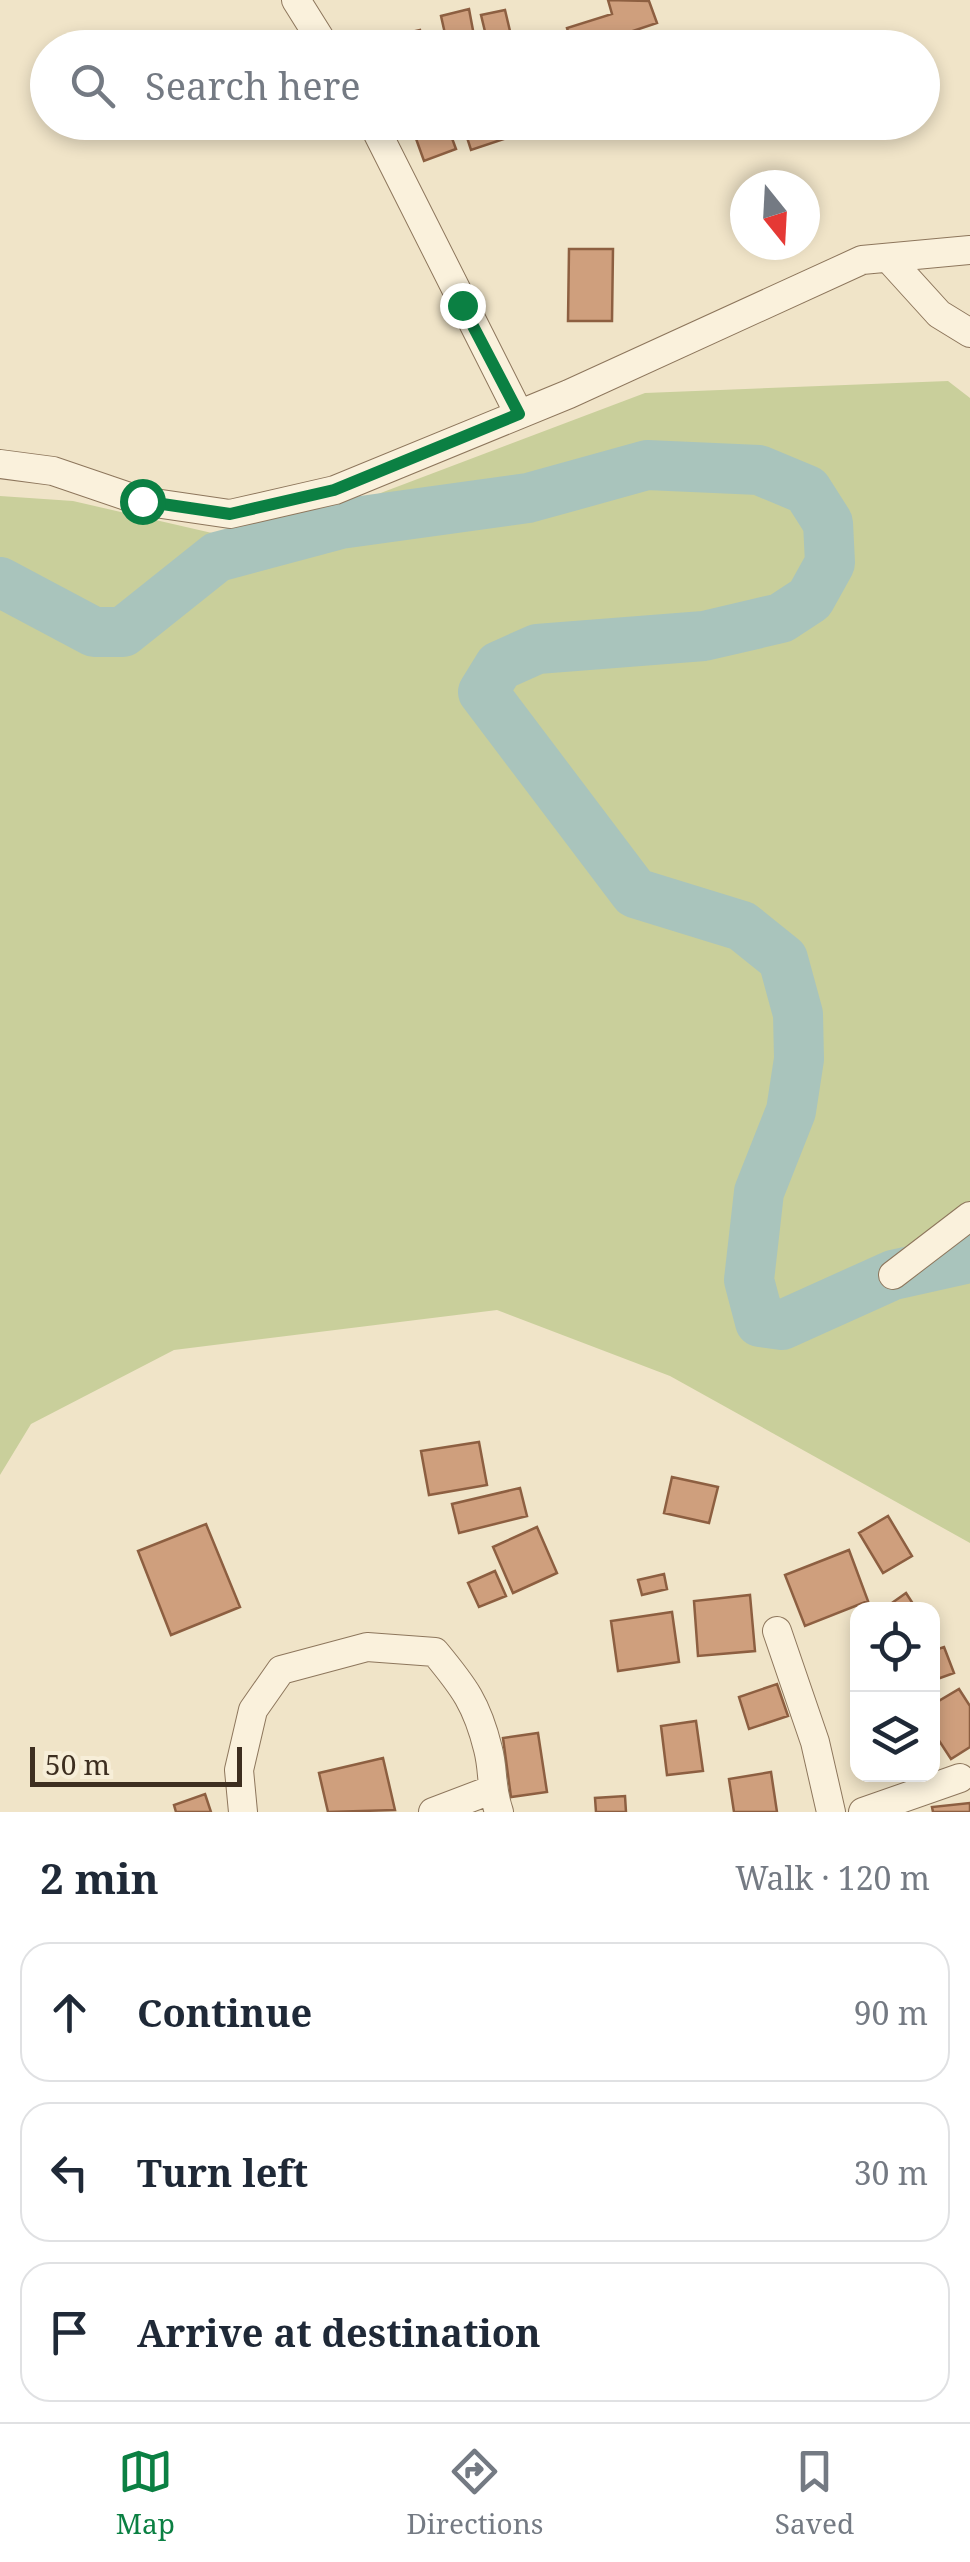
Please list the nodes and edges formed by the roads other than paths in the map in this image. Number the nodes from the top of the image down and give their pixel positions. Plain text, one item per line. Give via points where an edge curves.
1 (296, 0) edge
2 (315, 30) edge
3 (381, 140) edge
4 (970, 250) edge
5 (890, 260) junction
6 (970, 332) edge
7 (519, 414) junction
8 (0, 464) edge
9 (970, 1216) edge
10 (893, 1276) dead end
11 (777, 1631) dead end
12 (960, 1778) dead end
13 (495, 1801) edge
14 (243, 1812) edge
15 (433, 1812) edge
16 (831, 1812) edge
17 (864, 1812) edge

1 - 2 street
3 - 7 street
4 - 5 street
5 - 6 street via 939,314
5 - 7 street via 862,260
7 - 8 street via 334,490 230,514 142,501 53,472
9 - 10 street
11 - 16 street
12 - 17 street
13 - 14 street via 489,1753 470,1694 435,1652 367,1647 281,1670 253,1710 239,1770
13 - 15 street

